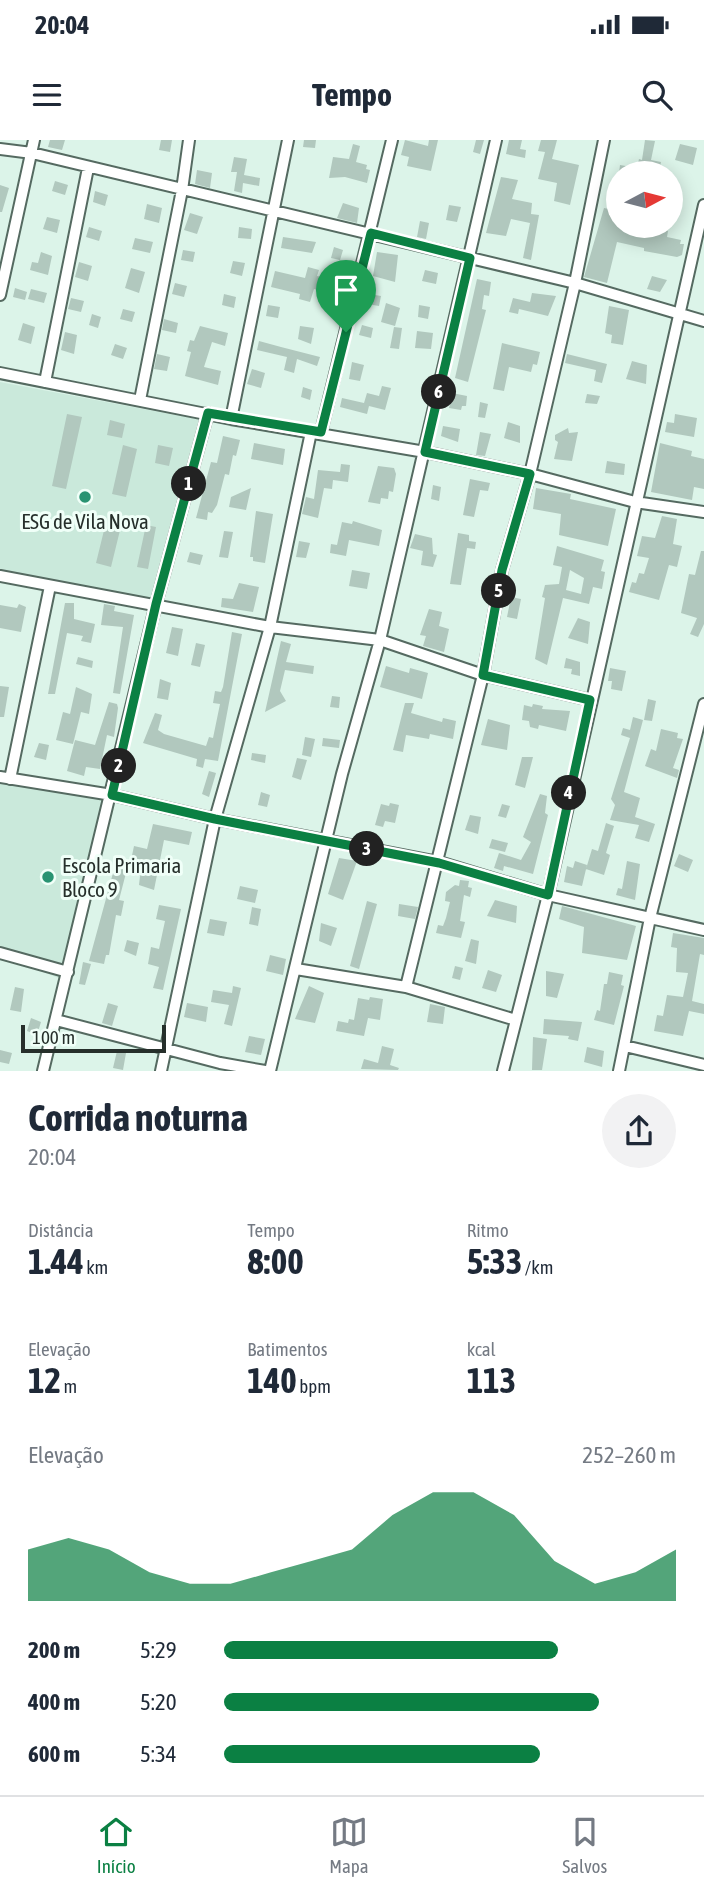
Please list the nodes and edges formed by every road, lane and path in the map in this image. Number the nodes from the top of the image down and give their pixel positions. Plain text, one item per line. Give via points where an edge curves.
1 (34, 140) edge
2 (189, 140) edge
3 (288, 140) edge
4 (392, 140) edge
5 (496, 140) edge
6 (604, 140) edge
7 (0, 149) edge
8 (32, 153) junction
9 (88, 168) junction
10 (182, 190) junction
11 (704, 205) edge
12 (275, 211) junction
13 (371, 233) junction
14 (470, 258) junction
15 (575, 284) junction
16 (0, 295) edge
17 (677, 314) junction
18 (704, 321) edge
19 (0, 373) edge
20 (45, 382) junction
21 (140, 400) junction
22 (208, 413) junction
23 (231, 419) junction
24 (316, 432) junction
25 (425, 452) junction
26 (530, 474) junction
27 (635, 502) junction
28 (704, 512) edge
29 (0, 576) edge
30 (50, 586) junction
31 (156, 604) junction
32 (270, 627) junction
33 (380, 640) junction
34 (483, 675) junction
35 (590, 700) junction
36 (704, 704) edge
37 (701, 731) edge
38 (5, 778) edge
39 (112, 795) junction
40 (215, 819) junction
41 (327, 842) junction
42 (439, 863) junction
43 (548, 895) junction
44 (650, 918) junction
45 (704, 930) edge
46 (0, 953) edge
47 (296, 969) junction
48 (68, 972) junction
49 (406, 987) junction
50 (56, 1020) junction
51 (516, 1020) junction
52 (625, 1045) junction
53 (167, 1050) junction
54 (704, 1065) edge
55 (43, 1070) edge
56 (161, 1070) edge
57 (267, 1070) edge
58 (503, 1070) edge
59 (619, 1070) edge

1 - 8 street
2 - 10 street
3 - 12 street
4 - 13 street
5 - 14 street
6 - 15 street
7 - 8 street
8 - 9 street
8 - 16 street
9 - 10 street
9 - 20 street
10 - 12 street
10 - 21 street
11 - 17 street
12 - 13 street
12 - 23 street
13 - 14 street
13 - 24 street
14 - 15 street
14 - 25 street
15 - 17 street
15 - 26 street
17 - 18 street
17 - 27 street
19 - 20 street
20 - 21 street
21 - 22 street
22 - 23 street
22 - 31 street
23 - 24 street
24 - 25 street
24 - 32 street
25 - 26 street
25 - 33 street
26 - 27 street
26 - 34 street via 502,570
27 - 28 street
27 - 35 street
29 - 30 street
30 - 31 street
30 - 38 street
31 - 32 street
31 - 39 street
32 - 33 street
32 - 40 street
33 - 34 street
33 - 41 street
34 - 35 street
34 - 42 street
35 - 43 street
36 - 37 street
37 - 44 street
38 - 39 street
39 - 40 street
39 - 48 street
40 - 41 street
40 - 53 street
41 - 42 street
41 - 47 street
42 - 43 street
42 - 49 street
43 - 44 street
43 - 51 street
44 - 45 street
44 - 52 street
46 - 48 street
47 - 49 street
47 - 57 street
48 - 50 street
49 - 51 street
50 - 53 street
50 - 55 street
51 - 58 street
52 - 54 street
52 - 59 street
53 - 56 street
53 - 57 street

